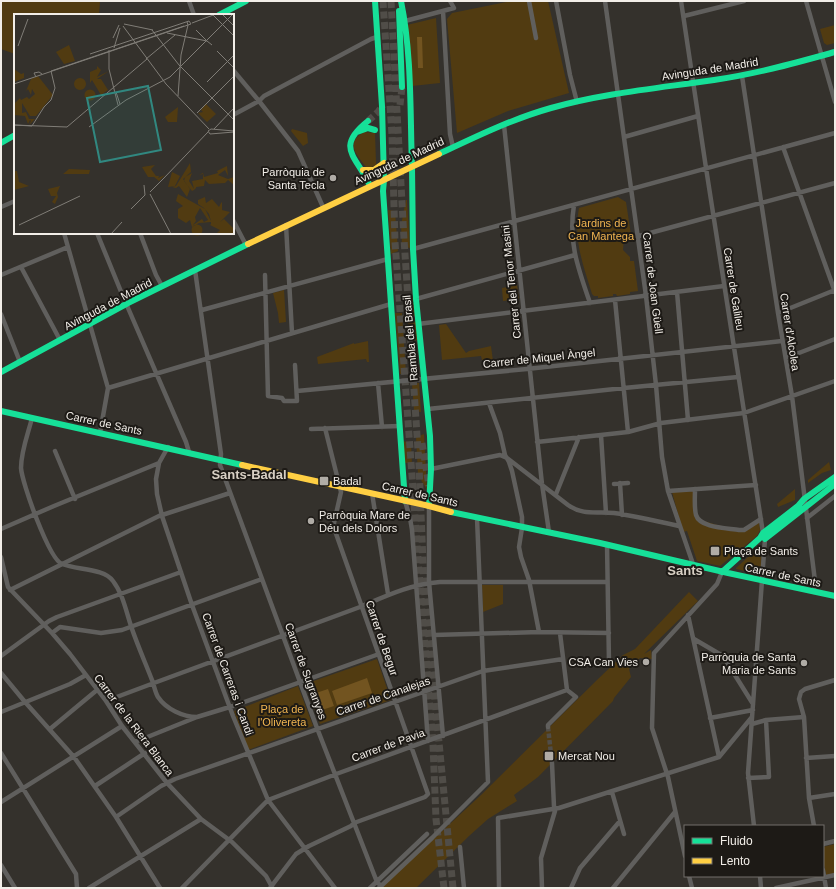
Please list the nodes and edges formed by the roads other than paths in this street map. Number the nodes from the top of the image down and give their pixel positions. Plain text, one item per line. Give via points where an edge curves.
1 (189, 1) edge
2 (246, 1) edge
3 (375, 1) edge
4 (400, 1) edge
5 (450, 1) edge
6 (529, 1) edge
7 (556, 1) edge
8 (606, 1) edge
9 (681, 1) edge
10 (744, 1) edge
11 (806, 1) edge
12 (443, 11) junction
13 (194, 14) edge
14 (221, 14) edge
15 (684, 16) junction
16 (405, 21) junction
17 (377, 37) junction
18 (536, 38) dead end
19 (835, 52) edge
20 (822, 56) junction
21 (234, 71) edge
22 (742, 76) junction
23 (694, 82) junction
24 (402, 87) tunnel mouth
25 (618, 94) junction
26 (259, 101) junction
27 (577, 102) junction
28 (835, 102) edge
29 (234, 114) edge
30 (698, 116) junction
31 (368, 121) tunnel mouth
32 (504, 125) junction
33 (375, 130) dead end
34 (835, 133) edge
35 (354, 134) junction
36 (14, 136) edge
37 (624, 137) junction
38 (1, 143) edge
39 (453, 147) junction
40 (783, 147) junction
41 (754, 155) junction
42 (384, 163) junction
43 (412, 167) junction
44 (706, 168) junction
45 (363, 170) junction
46 (384, 180) junction
47 (835, 183) edge
48 (370, 186) junction
49 (632, 190) junction
50 (800, 192) junction
51 (14, 201) edge
52 (761, 203) junction
53 (574, 205) junction
54 (1, 207) edge
55 (323, 207) junction
56 (714, 216) junction
57 (234, 222) edge
58 (514, 222) junction
59 (286, 225) junction
60 (64, 234) edge
61 (97, 234) edge
62 (140, 234) edge
63 (639, 236) junction
64 (246, 245) junction
65 (68, 247) junction
66 (414, 249) junction
67 (575, 255) junction
68 (388, 260) junction
69 (21, 267) junction
70 (195, 270) junction
71 (518, 270) junction
72 (1, 275) edge
73 (265, 276) dead end
74 (290, 285) junction
75 (162, 286) junction
76 (724, 286) junction
77 (835, 291) edge
78 (266, 292) junction
79 (677, 292) junction
80 (646, 296) junction
81 (416, 299) junction
82 (616, 300) junction
83 (590, 303) junction
84 (127, 304) junction
85 (391, 304) junction
86 (202, 310) junction
87 (523, 311) junction
88 (778, 313) junction
89 (1, 314) edge
90 (89, 324) junction
91 (418, 324) junction
92 (292, 332) junction
93 (835, 339) edge
94 (60, 340) junction
95 (267, 340) junction
96 (782, 341) junction
97 (734, 346) junction
98 (682, 351) junction
99 (653, 354) junction
100 (207, 358) junction
101 (786, 358) junction
102 (621, 359) junction
103 (20, 362) junction
104 (295, 365) dead end
105 (529, 369) junction
106 (1, 372) edge
107 (158, 373) junction
108 (738, 377) junction
109 (424, 379) junction
110 (396, 381) junction
111 (835, 381) edge
112 (378, 383) junction
113 (685, 383) junction
114 (656, 385) junction
115 (108, 388) junction
116 (624, 388) junction
117 (297, 391) junction
118 (792, 396) junction
119 (532, 397) junction
120 (489, 403) junction
121 (428, 409) junction
122 (1, 411) edge
123 (744, 413) junction
124 (32, 418) junction
125 (688, 420) junction
126 (659, 423) junction
127 (400, 426) junction
128 (382, 427) junction
129 (311, 428) dead end
130 (325, 428) junction
131 (628, 432) junction
132 (100, 433) junction
133 (601, 435) junction
134 (579, 437) junction
135 (537, 442) junction
136 (168, 447) junction
137 (56, 451) dead end
138 (189, 452) junction
139 (507, 458) junction
140 (221, 459) junction
141 (159, 463) junction
142 (431, 469) junction
143 (835, 477) edge
144 (620, 483) junction
145 (628, 483) dead end
146 (542, 484) junction
147 (614, 484) dead end
148 (835, 484) edge
149 (756, 485) junction
150 (339, 486) junction
151 (695, 489) junction
152 (668, 491) junction
153 (230, 493) junction
154 (372, 493) junction
155 (556, 494) junction
156 (835, 496) edge
157 (75, 499) junction
158 (804, 499) junction
159 (405, 501) junction
160 (429, 506) junction
161 (805, 506) junction
162 (606, 513) junction
163 (35, 514) junction
164 (622, 515) junction
165 (162, 516) junction
166 (476, 518) junction
167 (807, 518) junction
168 (761, 519) junction
169 (679, 526) junction
170 (522, 528) junction
171 (1, 529) edge
172 (549, 532) junction
173 (764, 536) junction
174 (607, 544) junction
175 (1, 558) edge
176 (62, 564) junction
177 (693, 564) junction
178 (181, 572) junction
179 (722, 572) junction
180 (262, 579) junction
181 (762, 580) junction
182 (429, 582) junction
183 (479, 582) junction
184 (530, 582) junction
185 (607, 582) junction
186 (416, 586) junction
187 (10, 590) junction
188 (814, 592) junction
189 (120, 594) junction
190 (388, 594) junction
191 (835, 596) edge
192 (192, 605) junction
193 (362, 606) junction
194 (688, 615) junction
195 (44, 625) junction
196 (131, 627) junction
197 (539, 632) junction
198 (52, 633) junction
199 (481, 633) junction
200 (560, 633) junction
201 (609, 633) junction
202 (434, 634) junction
203 (283, 635) junction
204 (694, 639) junction
205 (379, 654) junction
206 (1, 656) edge
207 (563, 659) junction
208 (214, 661) junction
209 (609, 663) dead end
210 (483, 671) junction
211 (1, 673) edge
212 (86, 676) junction
213 (835, 680) edge
214 (300, 682) junction
215 (154, 683) junction
216 (439, 687) junction
217 (97, 690) junction
218 (567, 690) junction
219 (424, 691) junction
220 (395, 701) junction
221 (25, 702) junction
222 (106, 702) junction
223 (230, 707) junction
224 (753, 708) junction
225 (1, 712) edge
226 (197, 717) junction
227 (752, 717) junction
228 (804, 717) junction
229 (710, 718) junction
230 (485, 719) junction
231 (766, 720) junction
232 (752, 724) junction
233 (122, 726) junction
234 (548, 727) dead end
235 (317, 728) junction
236 (50, 729) junction
237 (443, 736) junction
238 (428, 740) junction
239 (135, 742) junction
240 (410, 747) junction
241 (1, 753) edge
242 (144, 753) junction
243 (248, 753) junction
244 (835, 756) edge
245 (74, 757) junction
246 (718, 757) junction
247 (806, 758) junction
248 (552, 763) tunnel mouth
249 (336, 774) junction
250 (667, 774) junction
251 (748, 778) junction
252 (167, 783) junction
253 (95, 786) junction
254 (23, 789) junction
255 (612, 792) junction
256 (835, 794) edge
257 (809, 798) junction
258 (268, 800) junction
259 (1, 802) edge
260 (554, 809) junction
261 (675, 812) junction
262 (116, 817) junction
263 (201, 819) junction
264 (620, 821) junction
265 (354, 823) junction
266 (754, 825) edge
267 (814, 825) edge
268 (427, 834) dead end
269 (624, 834) dead end
270 (230, 840) junction
271 (835, 841) edge
272 (824, 844) edge
273 (460, 847) dead end
274 (305, 849) junction
275 (684, 852) edge
276 (140, 856) junction
277 (1, 865) edge
278 (835, 875) edge
279 (690, 877) edge
280 (760, 877) edge
281 (824, 877) junction
282 (377, 882) junction
283 (272, 887) edge
284 (380, 887) edge
285 (15, 888) edge
286 (77, 888) edge
287 (89, 888) edge
288 (160, 888) edge
289 (182, 888) edge
290 (335, 888) edge
291 (370, 888) edge
292 (464, 888) edge
293 (499, 888) edge
294 (542, 888) edge
295 (570, 888) edge
296 (613, 888) edge
297 (692, 888) edge
298 (761, 888) edge
299 (776, 888) edge
300 (826, 888) edge

1 - 13 street
2 - 14 street
3 - 17 street, Rambla del Brasil
4 - 16 street, Rambla del Brasil
4 - 24 street
5 - 12 street via 454,8
6 - 18 street
7 - 27 street
8 - 25 street, Carrer de Joan Güell
9 - 15 street, Carrer de Galileu
10 - 15 street
11 - 20 street
12 - 16 street
12 - 39 street via 450,134
15 - 23 street, Carrer de Galileu
16 - 43 street, Rambla del Brasil via 410,76
17 - 26 street via 330,60
17 - 42 street, Rambla del Brasil
19 - 20 street, Avinguda de Madrid
20 - 22 street, Avinguda de Madrid
20 - 28 street
21 - 26 street
22 - 23 street, Avinguda de Madrid
22 - 41 street, Carrer d'Alcolea
23 - 25 street, Avinguda de Madrid
23 - 30 street, Carrer de Galileu
25 - 27 street, Avinguda de Madrid
25 - 37 street, Carrer de Joan Güell
26 - 29 street
26 - 55 street via 298,151
27 - 32 street, Avinguda de Madrid via 551,108
30 - 37 street
30 - 44 street, Carrer de Galileu
31 - 35 street
32 - 39 street, Avinguda de Madrid
32 - 58 street, Carrer del Tenor Masini
33 - 35 street via 364,129
34 - 40 street
35 - 45 street via 350,148 354,159
36 - 38 street
37 - 49 street, Carrer de Joan Güell
39 - 43 street, Avinguda de Madrid
40 - 41 street
40 - 50 street
41 - 44 street
41 - 52 street, Carrer d'Alcolea
42 - 45 street via 374,170
42 - 46 street, Rambla del Brasil
43 - 46 street, Avinguda de Madrid
43 - 66 street, Rambla del Brasil
44 - 49 street
44 - 56 street, Carrer de Galileu
45 - 48 street
46 - 48 street, Avinguda de Madrid
46 - 68 street, Rambla del Brasil
47 - 50 street
48 - 55 street, Avinguda de Madrid
49 - 53 street
49 - 63 street, Carrer de Joan Güell
50 - 52 street
50 - 77 street
51 - 54 street
52 - 56 street
52 - 88 street, Carrer d'Alcolea
53 - 58 street
53 - 67 street via 571,233
55 - 59 street, Avinguda de Madrid
56 - 63 street
56 - 76 street, Carrer de Galileu
57 - 64 street
58 - 66 street
58 - 71 street, Carrer del Tenor Masini
59 - 64 street, Avinguda de Madrid
59 - 74 street
60 - 65 street
61 - 84 street
62 - 75 street
63 - 80 street, Carrer de Joan Güell
64 - 70 street, Avinguda de Madrid
65 - 69 street
65 - 90 street
66 - 81 street, Rambla del Brasil
67 - 71 street
67 - 83 street
68 - 74 street
68 - 85 street, Rambla del Brasil
69 - 72 street
69 - 94 street
70 - 75 street, Avinguda de Madrid
70 - 86 street, Carrer de Sugranyes
71 - 81 street
71 - 87 street, Carrer del Tenor Masini
73 - 78 street
74 - 78 street
74 - 92 street
75 - 84 street, Avinguda de Madrid
76 - 79 street
76 - 97 street, Carrer de Galileu
77 - 88 street
78 - 86 street
78 - 95 street
79 - 80 street
79 - 98 street
80 - 82 street
80 - 99 street, Carrer de Joan Güell
81 - 91 street, Rambla del Brasil
82 - 83 street
82 - 102 street
83 - 87 street
84 - 90 street, Avinguda de Madrid
84 - 107 street
85 - 92 street
85 - 110 street, Rambla del Brasil
86 - 100 street, Carrer de Sugranyes
87 - 91 street
87 - 105 street, Carrer del Tenor Masini
88 - 96 street, Carrer d'Alcolea
89 - 103 street
90 - 94 street, Avinguda de Madrid
90 - 115 street
91 - 109 street, Rambla del Brasil
92 - 95 street
93 - 101 street
94 - 103 street, Avinguda de Madrid
95 - 100 street
95 - 117 street via 268,396 282,398 284,401 297,401
96 - 97 street, Carrer de Miquel Àngel
96 - 101 street, Carrer d'Alcolea
97 - 98 street, Carrer de Miquel Àngel
97 - 108 street, Carrer de Galileu
98 - 99 street, Carrer de Miquel Àngel
98 - 113 street
99 - 102 street, Carrer de Miquel Àngel
99 - 114 street, Carrer de Joan Güell
100 - 107 street
100 - 140 street, Carrer de Sugranyes
101 - 118 street, Carrer d'Alcolea
102 - 105 street, Carrer de Miquel Àngel
102 - 116 street
103 - 106 street, Avinguda de Madrid
104 - 117 street
105 - 109 street, Carrer de Miquel Àngel
105 - 119 street, Carrer del Tenor Masini
107 - 115 street
107 - 138 street
108 - 113 street
108 - 123 street, Carrer de Galileu
109 - 110 street, Carrer de Miquel Àngel
109 - 121 street, Rambla del Brasil
110 - 112 street, Carrer de Miquel Àngel
110 - 127 street, Rambla del Brasil
111 - 118 street
112 - 117 street, Carrer de Miquel Àngel
112 - 128 street
113 - 114 street
113 - 125 street
114 - 116 street
114 - 126 street, Carrer de Joan Güell
115 - 132 street
116 - 119 street
116 - 131 street
118 - 123 street
118 - 158 street, Carrer d'Alcolea
119 - 120 street
119 - 135 street, Carrer del Tenor Masini
120 - 121 street
120 - 139 street
121 - 142 street, Rambla del Brasil
122 - 124 street, Carrer de Sants
123 - 125 street
123 - 149 street, Carrer de Galileu
124 - 132 street, Carrer de Sants
124 - 163 street via 21,467
125 - 126 street
126 - 131 street
126 - 152 street, Carrer de Joan Güell
127 - 128 street
127 - 159 street, Rambla del Brasil
128 - 130 street
129 - 130 street
130 - 150 street, Carrer de Begur
131 - 133 street
132 - 136 street, Carrer de Sants
133 - 134 street
133 - 162 street
134 - 135 street
134 - 155 street
135 - 146 street, Carrer del Tenor Masini
136 - 138 street, Carrer de Sants
136 - 141 street, Carrer de Carreras i Candi
137 - 157 street
138 - 140 street, Carrer de Sants
139 - 142 street via 494,455
139 - 146 street
139 - 170 street via 522,517
140 - 150 street, Carrer de Sants
140 - 153 street, Carrer de Sugranyes via 220,465
141 - 157 street
141 - 165 street, Carrer de Carreras i Candi via 156,478
142 - 160 street, Rambla del Brasil
143 - 158 street
144 - 145 street
144 - 147 street
144 - 164 street
146 - 155 street
146 - 172 street, Carrer del Tenor Masini
148 - 161 street
149 - 151 street
149 - 168 street, Carrer de Galileu
150 - 154 street, Carrer de Sants
150 - 193 street, Carrer de Begur via 341,492 334,526
151 - 152 street
151 - 168 street via 696,514 704,524 744,530
152 - 169 street, Carrer de Joan Güell
153 - 165 street
153 - 180 street, Carrer de Sugranyes
154 - 159 street, Carrer de Sants
154 - 190 street
155 - 162 street via 577,510
156 - 167 street
157 - 163 street
158 - 161 street, Carrer d'Alcolea
158 - 173 street
159 - 160 street, Carrer de Sants
159 - 186 street via 410,518
160 - 166 street, Carrer de Sants
160 - 182 street
161 - 167 street, Carrer d'Alcolea
161 - 173 street
162 - 164 street
163 - 171 street
163 - 176 street via 55,558
164 - 169 street
165 - 176 street
165 - 178 street, Carrer de Carreras i Candi
166 - 170 street, Carrer de Sants
166 - 183 street
167 - 188 street, Carrer d'Alcolea via 815,581
168 - 173 street, Carrer de Galileu
169 - 177 street, Carrer de Joan Güell
170 - 172 street, Carrer de Sants
170 - 184 street via 521,556
172 - 174 street, Carrer de Sants
173 - 179 street
173 - 181 street, Carrer de Galileu
174 - 177 street, Carrer de Sants
174 - 185 street
175 - 187 street, Carrer de la Riera Blanca
176 - 187 street
176 - 189 street via 107,575 113,580
177 - 179 street, Carrer de Sants
178 - 189 street
178 - 192 street, Carrer de Carreras i Candi
179 - 181 street, Carrer de Sants
179 - 194 street via 717,584
180 - 192 street
180 - 203 street, Carrer de Sugranyes
181 - 188 street, Carrer de Sants
181 - 224 street, Carrer de Galileu
182 - 183 street
182 - 186 street
182 - 202 street
183 - 184 street
183 - 199 street
184 - 185 street
184 - 197 street
185 - 201 street
186 - 190 street
186 - 219 street
187 - 195 street, Carrer de la Riera Blanca
188 - 191 street, Carrer de Sants
189 - 195 street via 57,617
189 - 196 street
190 - 193 street
192 - 196 street
192 - 208 street, Carrer de Carreras i Candi
193 - 203 street
193 - 205 street, Carrer de Begur
194 - 204 street
194 - 250 street via 654,653 652,728
195 - 198 street, Carrer de la Riera Blanca
195 - 206 street
196 - 198 street via 111,633 60,628
196 - 215 street
197 - 199 street
197 - 200 street
198 - 212 street, Carrer de la Riera Blanca
199 - 202 street
199 - 210 street
200 - 201 street
200 - 207 street
201 - 209 street
202 - 216 street
203 - 208 street
203 - 214 street, Carrer de Sugranyes
204 - 224 street via 723,656 746,691
204 - 229 street
205 - 214 street
205 - 220 street, Carrer de Begur
207 - 210 street, Carrer de Canalejas
207 - 218 street
208 - 215 street
208 - 223 street, Carrer de Carreras i Candi
210 - 216 street, Carrer de Canalejas
210 - 230 street
211 - 221 street
212 - 217 street, Carrer de la Riera Blanca
212 - 221 street
213 - 228 street via 801,692 799,699
214 - 223 street
214 - 235 street, Carrer de Sugranyes
215 - 222 street
215 - 226 street via 157,696 167,706 180,713
216 - 219 street, Carrer de Canalejas
216 - 237 street
217 - 222 street, Carrer de la Riera Blanca
217 - 236 street
218 - 230 street, Carrer de Pavia
218 - 234 street via 576,697
219 - 220 street, Carrer de Canalejas
219 - 238 street
220 - 235 street, Carrer de Canalejas
220 - 240 street, Carrer de Begur
221 - 225 street
221 - 236 street
222 - 233 street, Carrer de la Riera Blanca
223 - 226 street
223 - 243 street, Carrer de Carreras i Candi
224 - 227 street, Carrer de Galileu
224 - 229 street
226 - 239 street
227 - 232 street, Carrer de Galileu
227 - 246 street
228 - 231 street
228 - 247 street
229 - 246 street
230 - 237 street, Carrer de Pavia
230 - 284 street via 488,782
231 - 232 street
231 - 251 street via 769,777
232 - 251 street, Carrer de Galileu
233 - 239 street, Carrer de la Riera Blanca
233 - 245 street
235 - 243 street, Carrer de Canalejas
235 - 249 street, Carrer de Sugranyes
236 - 245 street
237 - 238 street, Carrer de Pavia
238 - 240 street, Carrer de Pavia
239 - 242 street, Carrer de la Riera Blanca
240 - 249 street, Carrer de Pavia
240 - 265 street, Carrer de Begur via 428,794
241 - 254 street
242 - 252 street, Carrer de la Riera Blanca
242 - 253 street
243 - 252 street, Carrer de Canalejas
243 - 258 street, Carrer de Carreras i Candi
244 - 247 street
245 - 253 street
245 - 254 street
246 - 250 street
247 - 257 street
248 - 260 street
249 - 258 street, Carrer de Pavia
249 - 265 street, Carrer de Sugranyes
250 - 255 street
250 - 261 street
251 - 266 street, Carrer de Galileu
252 - 262 street, Carrer de Canalejas
252 - 263 street, Carrer de la Riera Blanca
253 - 262 street
254 - 259 street
254 - 286 street via 76,874
255 - 260 street
255 - 264 street
256 - 257 street
257 - 267 street
258 - 270 street, Carrer de Pavia
258 - 274 street, Carrer de Carreras i Candi
260 - 293 street via 498,818
260 - 294 street via 541,858
261 - 275 street
261 - 296 street
262 - 276 street
263 - 270 street, Carrer de la Riera Blanca
263 - 276 street
264 - 269 street
264 - 295 street via 580,868
265 - 274 street
265 - 282 street, Carrer de Sugranyes
268 - 282 street
270 - 283 street, Carrer de la Riera Blanca via 266,876
270 - 289 street, Carrer de Pavia
271 - 272 street
273 - 292 street
274 - 283 street via 296,854
274 - 290 street, Carrer de Carreras i Candi
276 - 287 street
276 - 288 street
277 - 285 street
278 - 281 street
279 - 297 street
280 - 298 street
281 - 299 street
281 - 300 street
282 - 284 street, Carrer de Sugranyes
282 - 291 street

